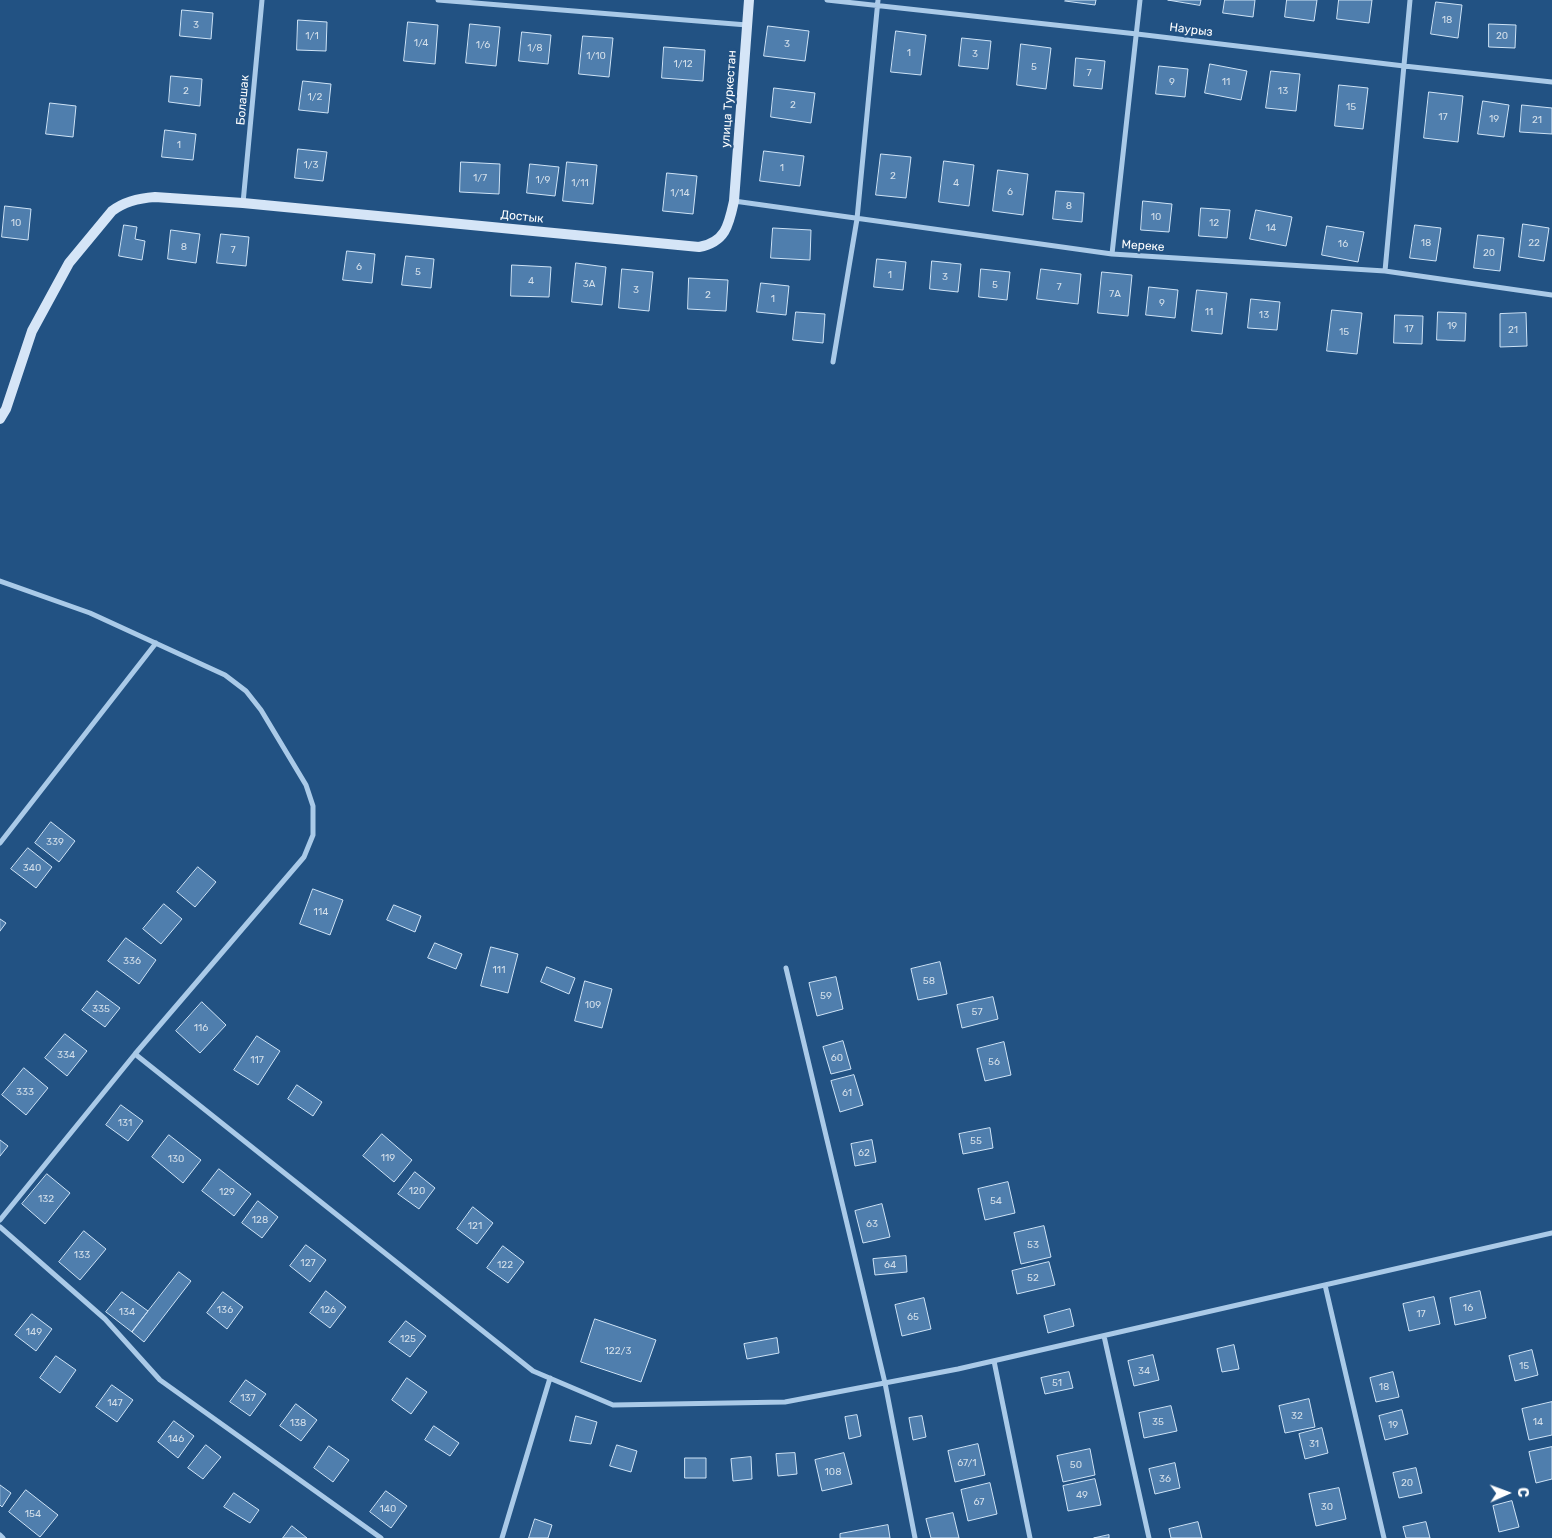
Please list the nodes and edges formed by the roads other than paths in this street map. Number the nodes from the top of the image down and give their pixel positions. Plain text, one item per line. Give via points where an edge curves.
1 (262, 0) edge
2 (438, 0) edge
3 (749, 0) edge
4 (827, 0) edge
5 (1140, 0) edge
6 (1410, 0) edge
7 (878, 3) edge
8 (747, 25) junction
9 (1136, 34) junction
10 (1404, 66) junction
11 (1552, 82) edge
12 (734, 201) junction
13 (243, 203) junction
14 (857, 219) junction
15 (1112, 254) junction
16 (1385, 271) junction
17 (1552, 295) edge
18 (833, 362) dead end
19 (0, 419) edge
20 (0, 581) edge
21 (156, 643) junction
22 (0, 843) edge
23 (786, 968) dead end
24 (135, 1054) junction
25 (0, 1220) edge
26 (0, 1227) edge
27 (1552, 1235) edge
28 (1326, 1285) junction
29 (1104, 1336) junction
30 (994, 1361) junction
31 (550, 1378) junction
32 (885, 1383) junction
33 (0, 1535) edge
34 (3, 1538) edge
35 (380, 1538) edge
36 (502, 1538) edge
37 (915, 1538) edge
38 (1030, 1538) edge
39 (1148, 1538) edge
40 (1384, 1538) edge

1 - 13 street, Болашак
2 - 8 street
3 - 8 street, улица Туркестан
4 - 7 street, Наурыз
5 - 9 street
6 - 10 street
7 - 9 street, Наурыз
7 - 14 street
8 - 12 street, улица Туркестан
9 - 10 street, Наурыз
9 - 15 street
10 - 11 street, Наурыз
10 - 16 street
12 - 13 street, Достык via 724,233 710,245 699,247
12 - 14 street, Мереке
13 - 19 street, Достык via 155,197 120,205 112,211 68,263 36,322
14 - 15 street, Мереке
14 - 18 street
15 - 16 street, Мереке
16 - 17 street, Мереке
20 - 21 street via 90,613
21 - 22 street
21 - 24 street via 225,675 246,691 306,785 313,806 313,836 304,857
23 - 32 street
24 - 25 street
24 - 31 street via 532,1371
26 - 35 street via 105,1319 160,1380
27 - 28 street
28 - 29 street
28 - 40 street
29 - 30 street
29 - 39 street
30 - 32 street
30 - 38 street
31 - 32 street via 612,1405 785,1402
31 - 36 street
32 - 37 street
33 - 34 street

